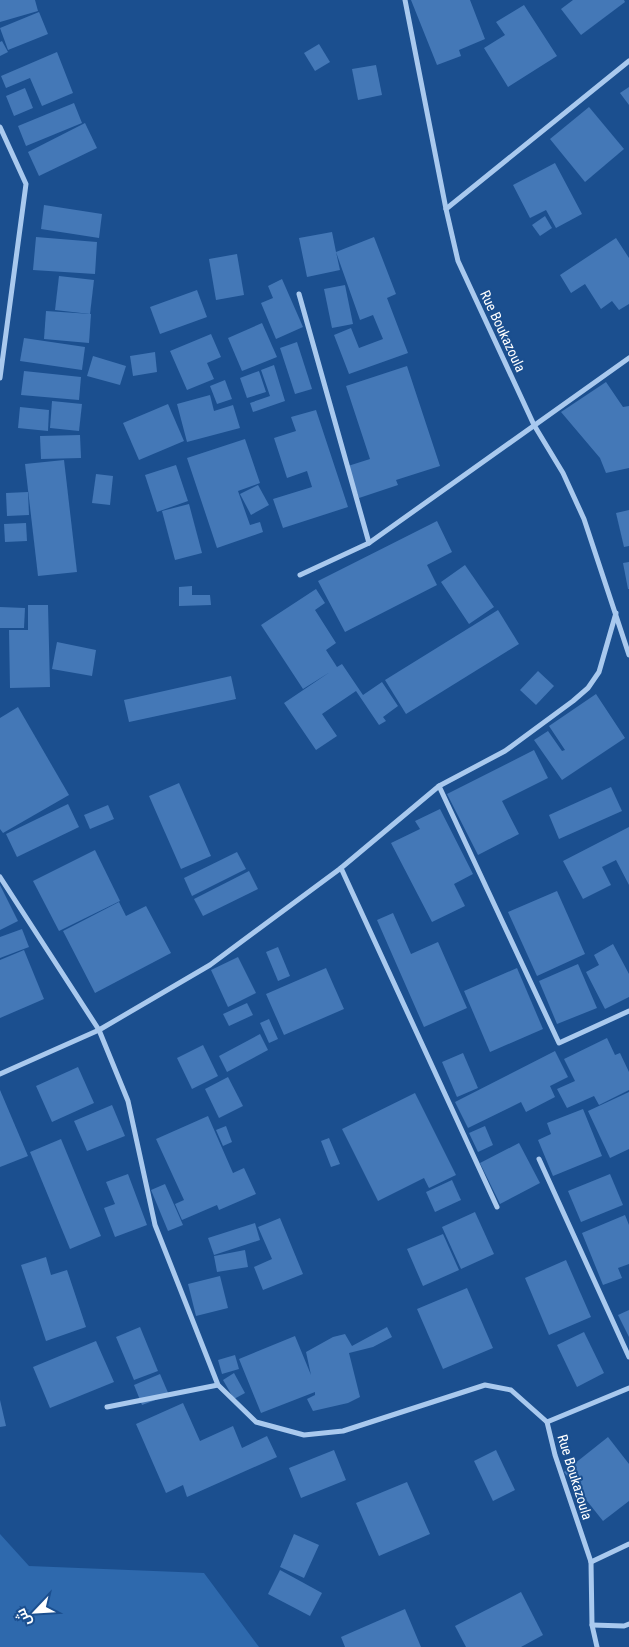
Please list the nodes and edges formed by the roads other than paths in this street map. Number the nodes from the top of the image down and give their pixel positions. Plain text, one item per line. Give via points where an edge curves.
1 (406, 0) edge
2 (629, 60) edge
3 (0, 127) edge
4 (446, 209) junction
5 (299, 294) dead end
6 (629, 358) edge
7 (0, 378) edge
8 (534, 425) junction
9 (369, 543) junction
10 (300, 575) dead end
11 (616, 613) junction
12 (629, 655) edge
13 (439, 786) junction
14 (341, 868) junction
15 (0, 877) edge
16 (629, 1011) edge
17 (99, 1030) junction
18 (0, 1074) edge
19 (539, 1158) dead end
20 (497, 1207) dead end
21 (629, 1357) edge
22 (218, 1385) junction
23 (629, 1388) edge
24 (106, 1407) dead end
25 (547, 1422) junction
26 (629, 1544) edge
27 (591, 1562) junction
28 (629, 1624) edge
29 (592, 1625) junction
30 (597, 1647) edge

1 - 4 street, Rue Boukazoula
2 - 4 street
3 - 7 street via 26,184
4 - 8 street, Rue Boukazoula via 458,261
5 - 9 street
6 - 8 street
8 - 9 street
8 - 11 street, Rue Boukazoula via 563,473 584,519
9 - 10 street
11 - 12 street, Rue Boukazoula
11 - 13 street via 599,672 588,688 505,751
13 - 14 street
13 - 16 street via 559,1042
14 - 17 street via 210,965
14 - 20 street
15 - 17 street
17 - 18 street
17 - 22 street via 128,1101 155,1225
19 - 21 street
22 - 24 street
22 - 25 street via 256,1422 304,1435 343,1431 485,1385 511,1390
23 - 25 street, Rue Boukazoula
25 - 27 street, Rue Boukazoula
26 - 27 street
27 - 29 street, Rue Boukazoula
28 - 29 street
29 - 30 street, Rue Boukazoula

